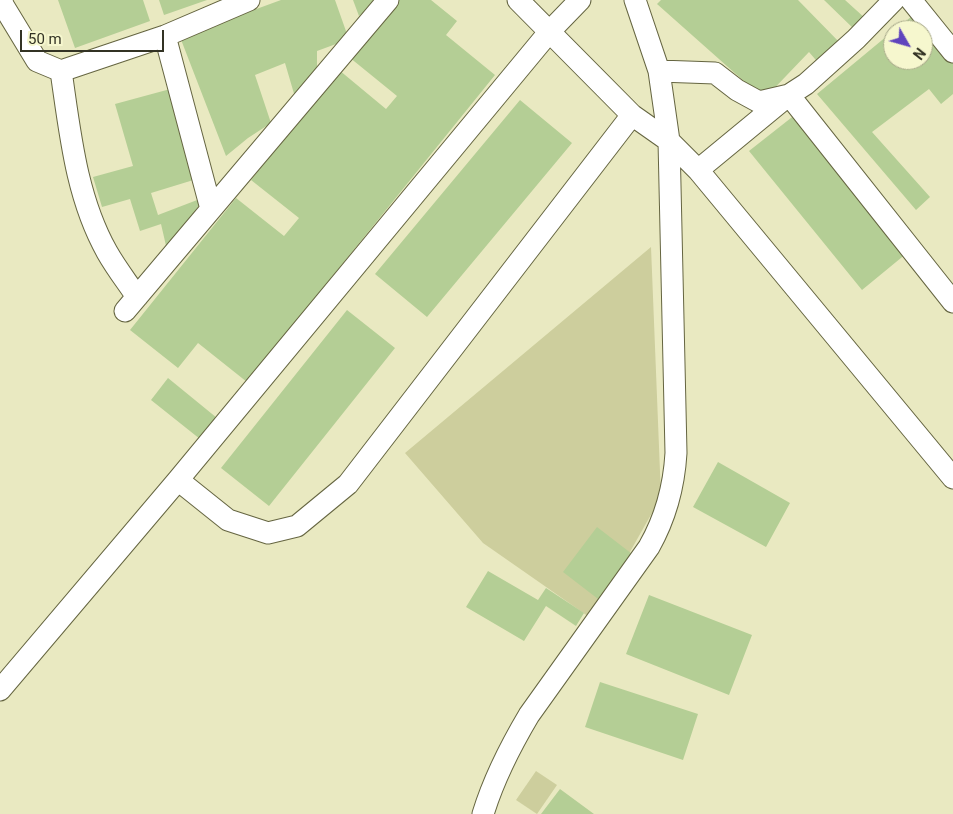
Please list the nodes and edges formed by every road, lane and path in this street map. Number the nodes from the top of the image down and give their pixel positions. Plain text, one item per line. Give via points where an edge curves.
1 (2, 0) edge
2 (249, 0) edge
3 (388, 0) edge
4 (518, 0) edge
5 (580, 0) edge
6 (635, 0) edge
7 (894, 0) edge
8 (911, 0) edge
9 (550, 31) junction
10 (165, 36) junction
11 (953, 52) edge
12 (659, 70) junction
13 (61, 71) junction
14 (788, 95) junction
15 (632, 114) junction
16 (669, 141) junction
17 (698, 170) junction
18 (211, 209) junction
19 (953, 302) edge
20 (953, 478) edge
21 (178, 480) junction
22 (0, 690) edge
23 (483, 814) edge

1 - 13 street via 37,61
2 - 10 street
3 - 18 street
4 - 9 street
5 - 9 street
6 - 12 street
7 - 14 street via 813,78
8 - 11 street
9 - 15 street
9 - 21 street
10 - 13 street
10 - 18 street
12 - 14 street via 715,73 760,102
12 - 16 street
13 - 18 street via 76,170 91,218 131,304
14 - 17 street
14 - 19 street
15 - 16 street
15 - 21 street via 348,484 297,526 268,533 228,520
16 - 17 street
16 - 23 street via 676,453 672,492 659,530 649,547 513,741
17 - 20 street
21 - 22 street

